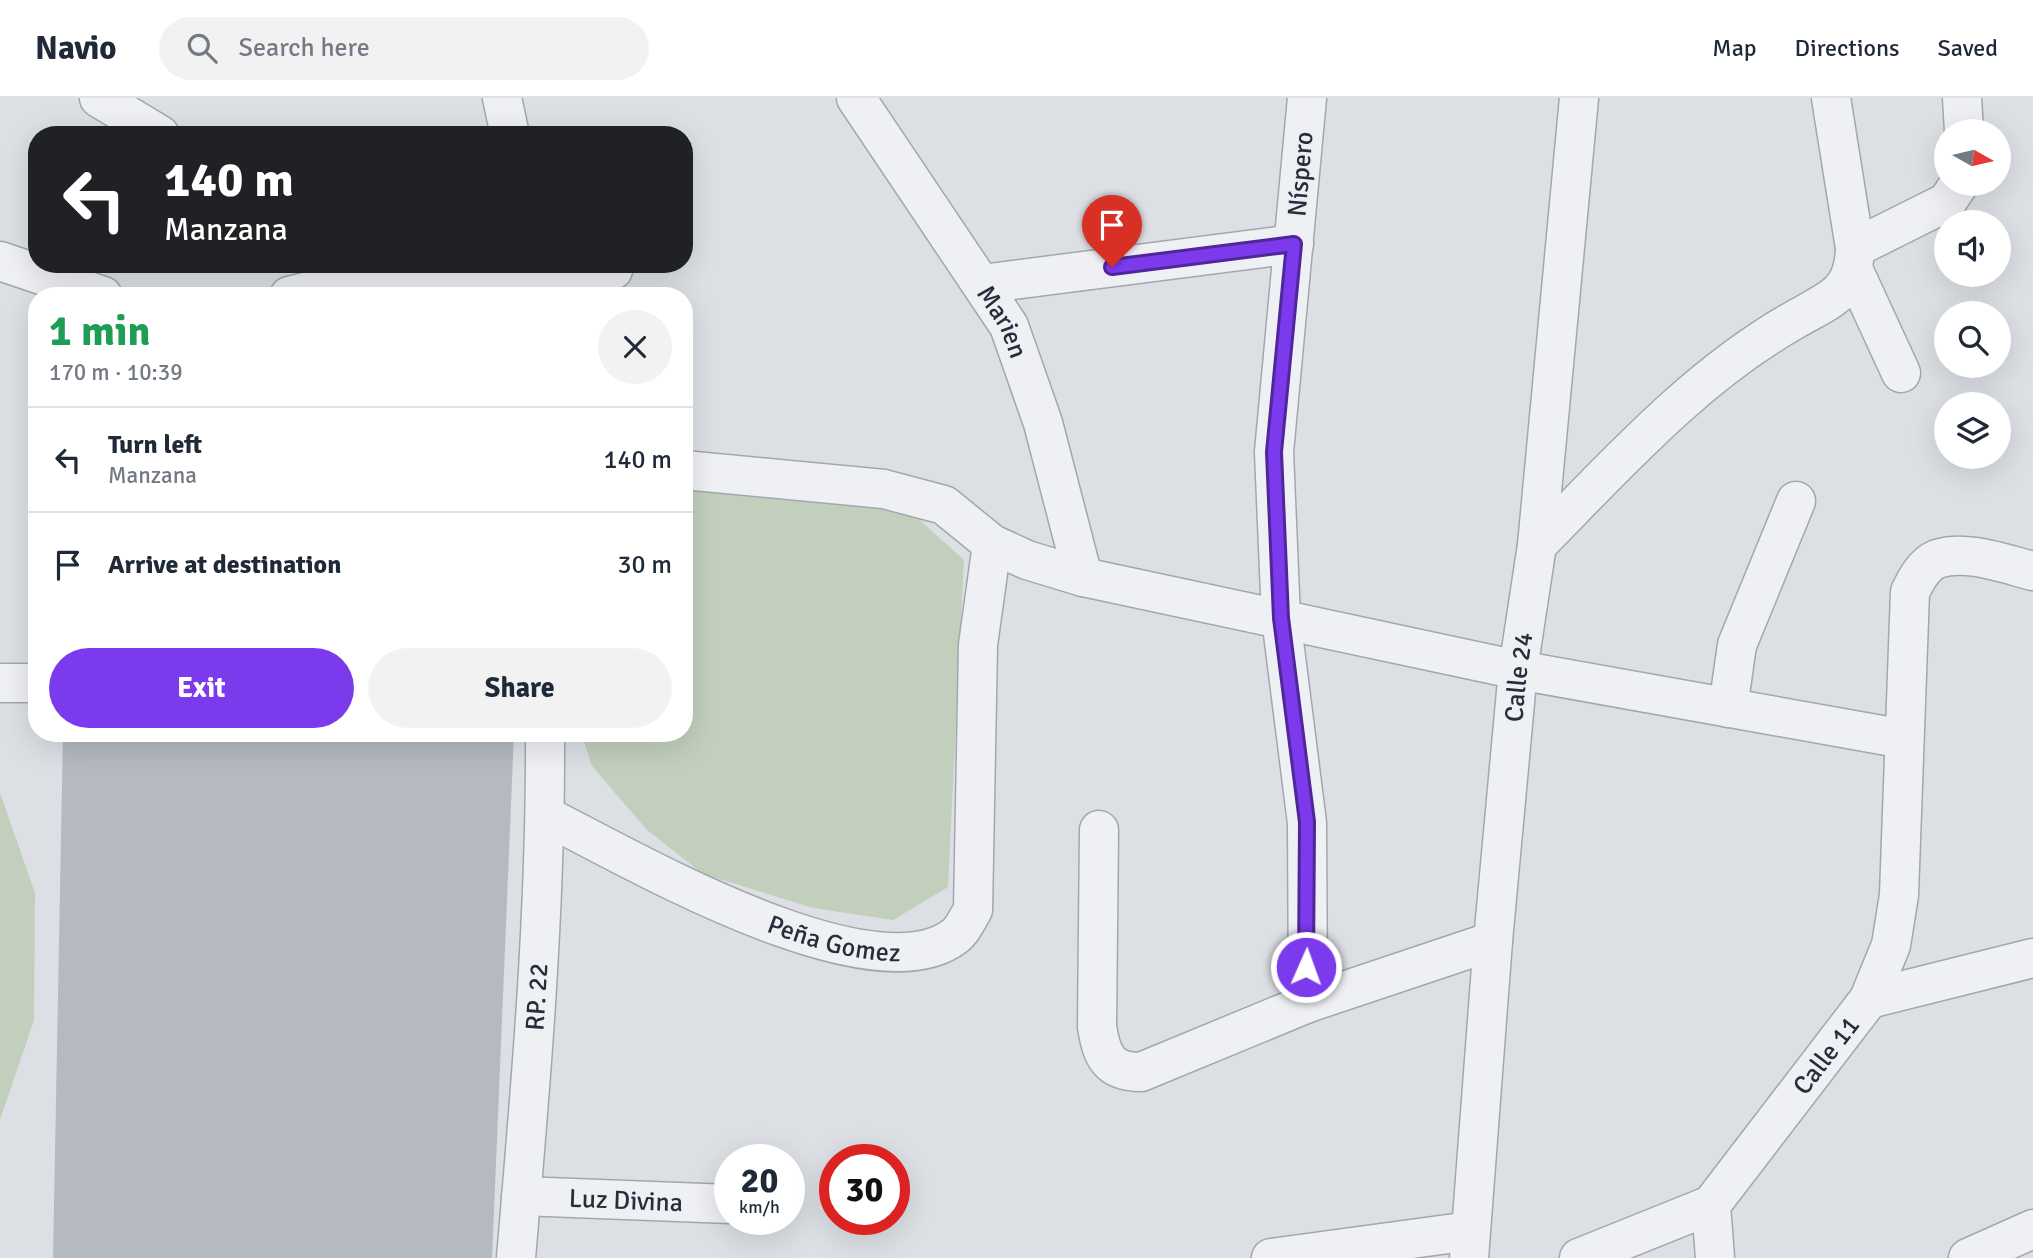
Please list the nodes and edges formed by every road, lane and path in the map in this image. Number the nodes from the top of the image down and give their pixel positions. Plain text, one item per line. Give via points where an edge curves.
1 (99, 98) edge
2 (502, 98) edge
3 (856, 98) edge
4 (1307, 98) edge
5 (1579, 98) edge
6 (1831, 98) edge
7 (1962, 98) edge
8 (1963, 119) edge
9 (145, 126) edge
10 (508, 126) edge
11 (1951, 196) edge
12 (1294, 244) junction
13 (1855, 259) junction
14 (0, 261) edge
15 (28, 271) edge
16 (35, 273) edge
17 (360, 273) edge
18 (428, 273) edge
19 (587, 273) edge
20 (525, 280) edge
21 (982, 284) junction
22 (77, 287) edge
23 (317, 287) edge
24 (1901, 373) dead end
25 (693, 471) edge
26 (1796, 501) dead end
27 (992, 544) junction
28 (1537, 545) junction
29 (2033, 571) edge
30 (1083, 577) junction
31 (1281, 618) junction
32 (1518, 670) junction
33 (0, 683) edge
34 (28, 683) edge
35 (1728, 708) junction
36 (1904, 739) junction
37 (545, 742) edge
38 (545, 816) junction
39 (1099, 830) dead end
40 (1493, 942) junction
41 (2033, 958) edge
42 (1869, 999) junction
43 (1308, 1003) junction
44 (521, 1196) junction
45 (714, 1203) edge
46 (1711, 1205) junction
47 (2033, 1229) edge
48 (1470, 1244) edge
49 (516, 1258) edge
50 (1271, 1258) edge
51 (1579, 1258) edge
52 (1715, 1258) edge
53 (1968, 1258) edge

1 - 9 street
2 - 10 street
3 - 21 street, Marien
4 - 12 street, Níspero
5 - 28 street, Calle 24
6 - 13 street
7 - 8 street
11 - 13 street
12 - 21 street
12 - 31 street, Níspero via 1274,452
13 - 24 street
13 - 28 street via 1841,293 1757,341 1671,410
14 - 15 street
16 - 22 street
17 - 23 street
18 - 20 street
19 - 20 street
21 - 30 street, Marien via 1009,326 1043,423
25 - 27 street via 884,489 944,505
26 - 35 street via 1737,645
27 - 30 street
27 - 38 street, Peña Gomez via 978,645 973,910 956,936 926,950 876,953 828,944 737,910
28 - 32 street, Calle 24
29 - 36 street via 1979,556 1937,559 1921,572 1910,592
30 - 31 street
31 - 32 street
31 - 43 street, Níspero via 1307,822
32 - 35 street
32 - 40 street, Calle 24
33 - 34 street
35 - 36 street
36 - 42 street via 1899,895 1891,945
37 - 38 street, RP. 22
38 - 44 street, RP. 22 via 538,1007
39 - 43 street via 1097,1027 1108,1062 1124,1072 1141,1072
40 - 43 street
40 - 48 street, Calle 24
41 - 42 street, Calle 11
42 - 46 street, Calle 11
44 - 45 street, Luz Divina
44 - 49 street, RP. 22
46 - 51 street
46 - 52 street
47 - 53 street
48 - 50 street

